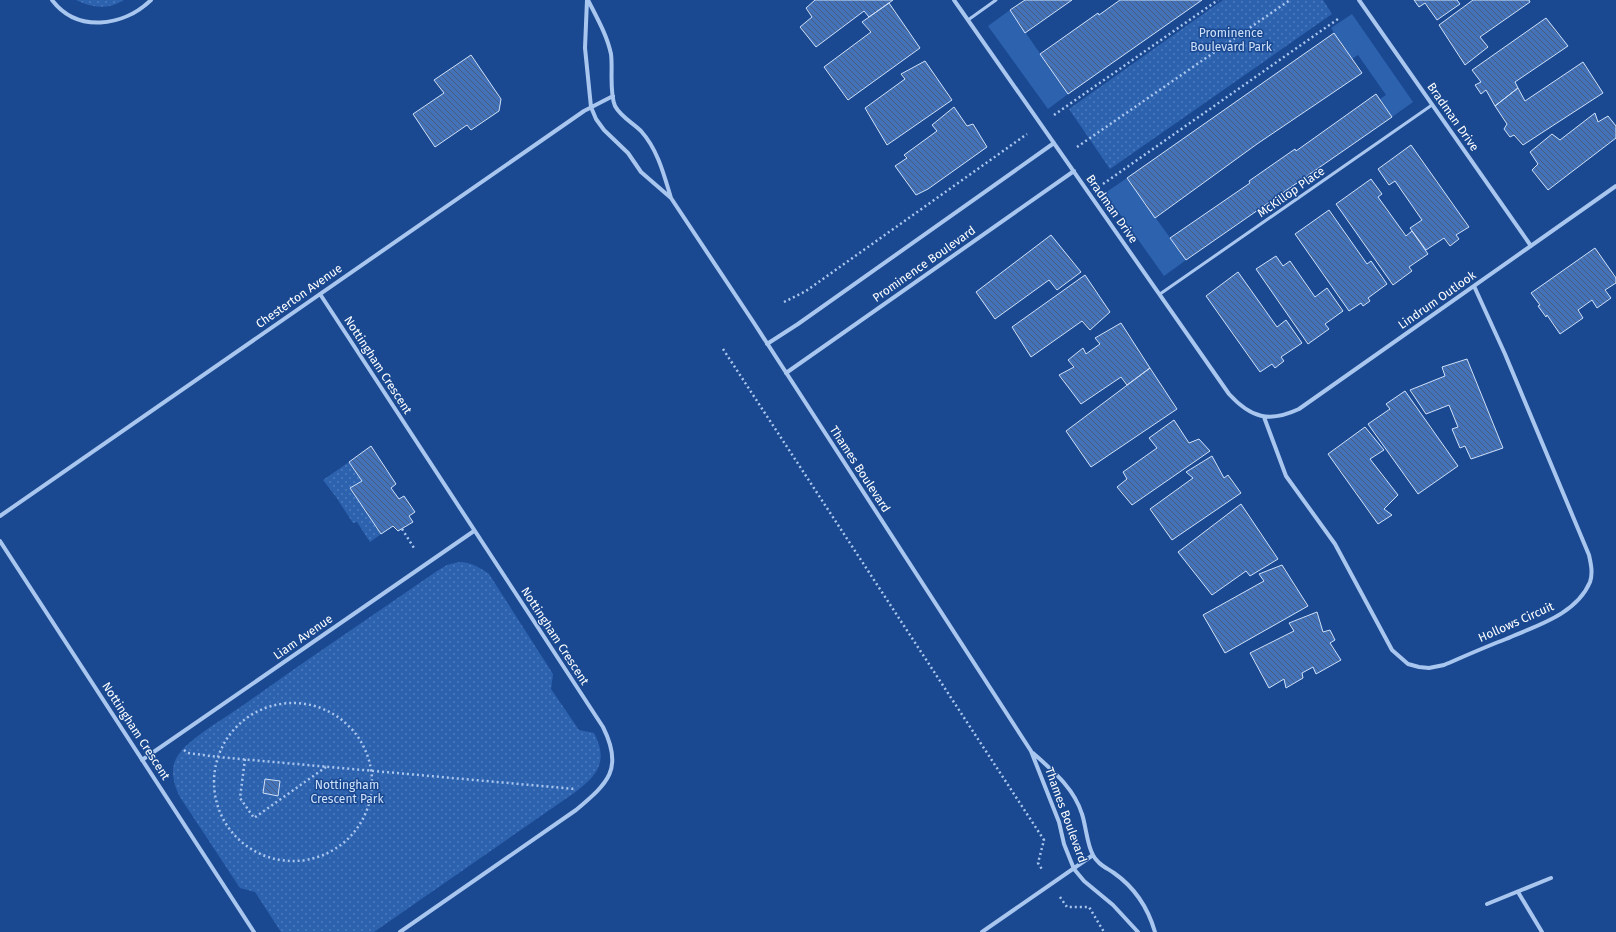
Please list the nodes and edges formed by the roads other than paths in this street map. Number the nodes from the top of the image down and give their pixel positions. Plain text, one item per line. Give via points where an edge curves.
1 (52, 0) edge
2 (151, 0) edge
3 (588, 0) edge
4 (954, 0) edge
5 (996, 0) edge
6 (1359, 0) edge
7 (968, 20) junction
8 (612, 96) junction
9 (1432, 105) junction
10 (591, 106) junction
11 (1054, 143) junction
12 (1074, 172) junction
13 (1616, 186) edge
14 (671, 198) junction
15 (1532, 246) junction
16 (1474, 286) junction
17 (320, 294) junction
18 (1160, 294) junction
19 (767, 344) junction
20 (786, 373) junction
21 (1264, 417) junction
22 (0, 516) edge
23 (474, 531) junction
24 (0, 541) edge
25 (1031, 751) junction
26 (142, 760) junction
27 (1093, 855) junction
28 (1074, 869) junction
29 (1551, 878) dead end
30 (1518, 892) junction
31 (1486, 904) dead end
32 (254, 932) edge
33 (400, 932) edge
34 (982, 932) edge
35 (1138, 932) edge
36 (1154, 932) edge
37 (1542, 932) edge

1 - 2 street via 68,15 83,22 97,23 116,21
3 - 8 street, Thames Boulevard via 606,37 611,54
3 - 10 street, Thames Boulevard via 585,48
4 - 7 street, Bradman Drive
5 - 7 lane
6 - 9 street, Bradman Drive
7 - 11 street, Bradman Drive
8 - 10 street, Chesterton Avenue
8 - 14 street, Thames Boulevard via 620,112 641,131 652,147
9 - 15 street, Bradman Drive
9 - 18 lane, McKillop Place
10 - 14 street, Thames Boulevard via 604,130 628,153 641,172
10 - 17 street, Chesterton Avenue
11 - 12 street, Bradman Drive
11 - 19 street, Prominence Boulevard
12 - 18 street, Bradman Drive
12 - 20 street, Prominence Boulevard
13 - 15 street, Lindrum Outlook
14 - 19 street, Thames Boulevard
15 - 16 street, Lindrum Outlook
16 - 21 street, Lindrum Outlook via 1299,409 1276,417
16 - 21 street, Hollows Circuit via 1589,555 1592,569 1590,581 1579,598 1560,614 1444,665 1419,668 1408,664 1392,650 1335,544 1286,476
17 - 22 street, Chesterton Avenue
17 - 23 street, Nottingham Crescent
18 - 21 street, Bradman Drive via 1229,394 1245,409
19 - 20 street, Thames Boulevard
20 - 25 street, Thames Boulevard
23 - 26 street, Liam Avenue
23 - 33 street, Nottingham Crescent via 603,727 611,745 611,770 599,791
24 - 26 street, Nottingham Crescent
25 - 27 street, Thames Boulevard via 1062,779 1073,795 1082,813
25 - 28 street, Thames Boulevard
26 - 32 street, Nottingham Crescent
27 - 28 street
27 - 36 street, Thames Boulevard via 1099,863 1130,886 1142,901
28 - 34 street
28 - 35 street, Thames Boulevard
29 - 30 street
30 - 31 street
30 - 37 street

